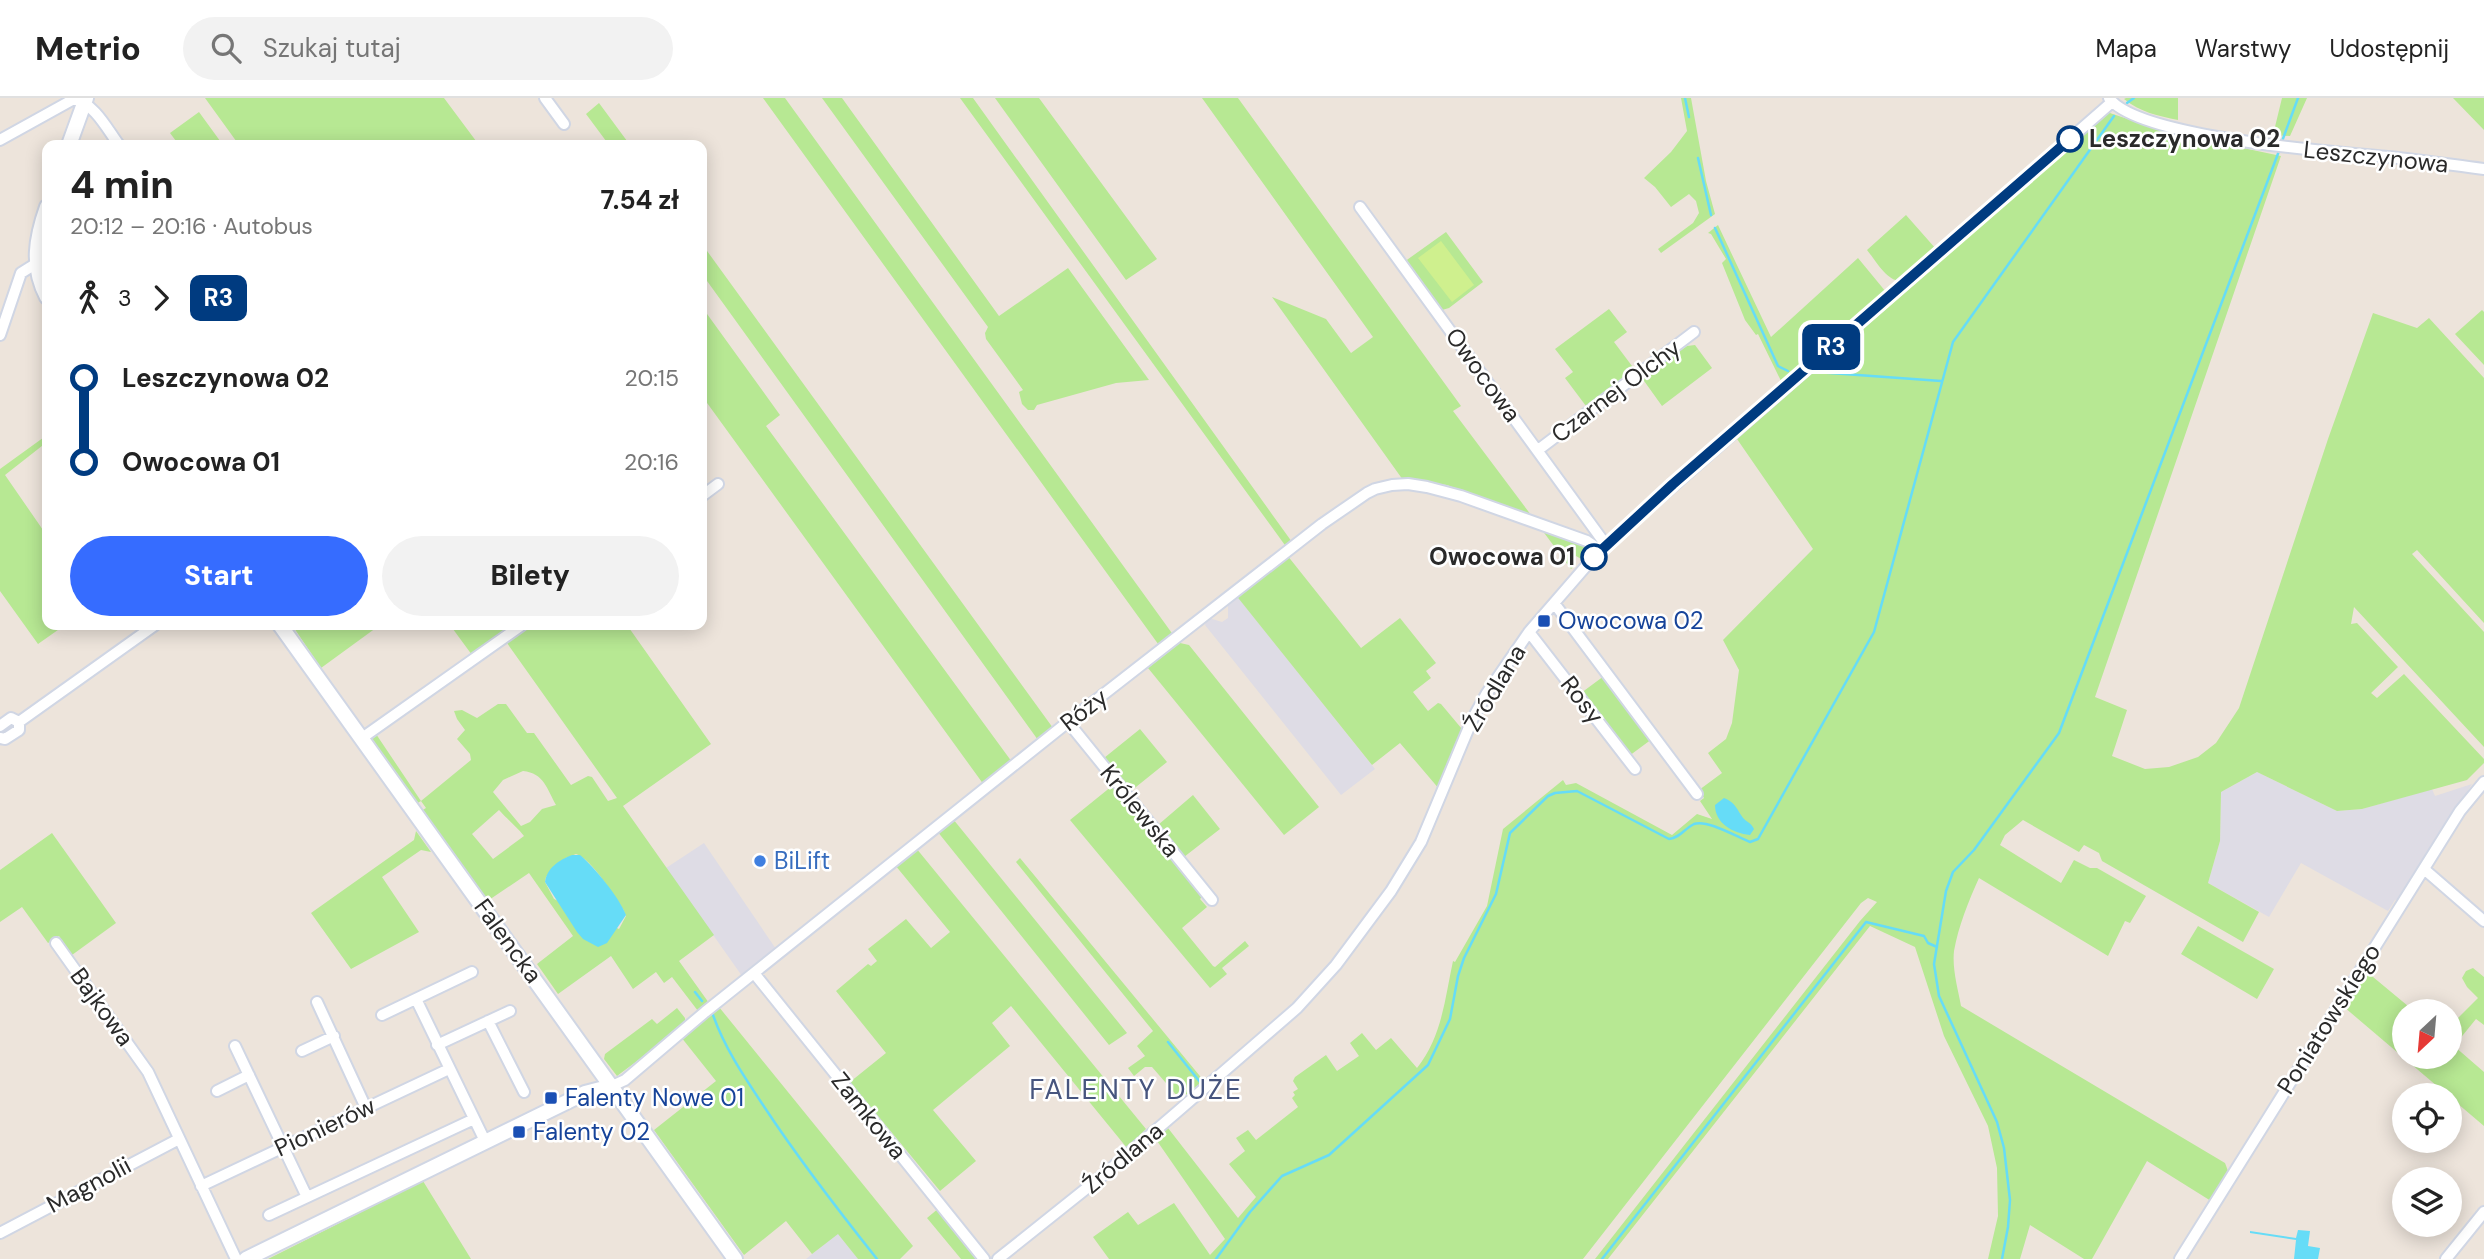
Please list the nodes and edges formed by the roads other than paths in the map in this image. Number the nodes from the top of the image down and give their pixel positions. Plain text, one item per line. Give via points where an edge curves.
1 (545, 98) edge
2 (85, 100) edge
3 (2110, 100) edge
4 (564, 124) dead end
5 (0, 140) edge
6 (71, 140) edge
7 (115, 140) edge
8 (2484, 169) edge
9 (1360, 207) dead end
10 (42, 225) edge
11 (37, 263) junction
12 (42, 286) edge
13 (1694, 332) dead end
14 (0, 335) edge
15 (1538, 450) junction
16 (718, 484) dead end
17 (707, 492) edge
18 (1603, 547) junction
19 (1554, 603) junction
20 (148, 630) edge
21 (285, 630) edge
22 (515, 630) edge
23 (1529, 632) junction
24 (19, 722) junction
25 (1068, 722) junction
26 (0, 726) edge
27 (0, 738) edge
28 (362, 738) junction
29 (1634, 769) dead end
30 (2484, 782) edge
31 (1698, 793) dead end
32 (2424, 869) junction
33 (1212, 901) dead end
34 (2484, 921) edge
35 (56, 943) dead end
36 (472, 972) dead end
37 (754, 973) junction
38 (416, 999) junction
39 (317, 1002) dead end
40 (510, 1011) dead end
41 (382, 1015) dead end
42 (488, 1021) junction
43 (334, 1036) junction
44 (438, 1045) junction
45 (235, 1046) dead end
46 (302, 1051) dead end
47 (449, 1069) junction
48 (249, 1075) junction
49 (612, 1086) junction
50 (217, 1091) dead end
51 (524, 1092) dead end
52 (366, 1108) junction
53 (474, 1119) junction
54 (179, 1139) junction
55 (485, 1141) junction
56 (284, 1147) junction
57 (201, 1186) junction
58 (307, 1197) junction
59 (2484, 1212) edge
60 (269, 1215) dead end
61 (0, 1233) edge
62 (236, 1259) edge
63 (246, 1259) edge
64 (735, 1259) edge
65 (984, 1259) edge
66 (998, 1259) edge
67 (2180, 1259) edge
68 (2446, 1259) edge

1 - 4 street
2 - 5 street via 68,100
2 - 6 street
2 - 7 street
3 - 8 street, Leszczynowa via 2132,115 2180,130 2292,148
3 - 18 street, Źródlana
9 - 15 street, Owocowa
10 - 11 street
11 - 12 street
11 - 14 street via 20,273
13 - 15 street, Czarnej Olchy
15 - 18 street, Owocowa
16 - 17 street
18 - 19 street, Źródlana
18 - 25 street, Róży via 1461,496 1408,484 1375,489 1322,524
19 - 23 street, Źródlana
19 - 31 street
20 - 24 street
21 - 28 street, Falencka
22 - 28 street
23 - 29 street, Rosy
23 - 66 street, Źródlana via 1472,720 1410,860 1336,965 1297,1008
24 - 26 street via 11,718
24 - 27 street via 19,730
25 - 33 street, Królewska
25 - 37 street, Róży
28 - 49 street, Falencka
30 - 32 street, Poniatowskiego
32 - 34 street
32 - 67 street, Poniatowskiego
35 - 54 street, Bajkowa via 148,1072
36 - 38 street
37 - 49 street, Róży
37 - 65 street, Zamkowa
38 - 41 street
38 - 44 street
39 - 43 street
40 - 42 street
42 - 44 street
42 - 51 street
43 - 46 street
43 - 52 street
44 - 47 street
45 - 48 street
47 - 52 street, Pionierów
47 - 53 street
48 - 50 street
48 - 56 street
49 - 55 street via 594,1089
49 - 64 street, Falencka
52 - 56 street, Pionierów
53 - 55 street
53 - 58 street
54 - 57 street, Bajkowa
54 - 61 street, Magnolii
55 - 63 street
56 - 57 street, Pionierów
56 - 58 street
57 - 62 street, Bajkowa
58 - 60 street
59 - 68 street

